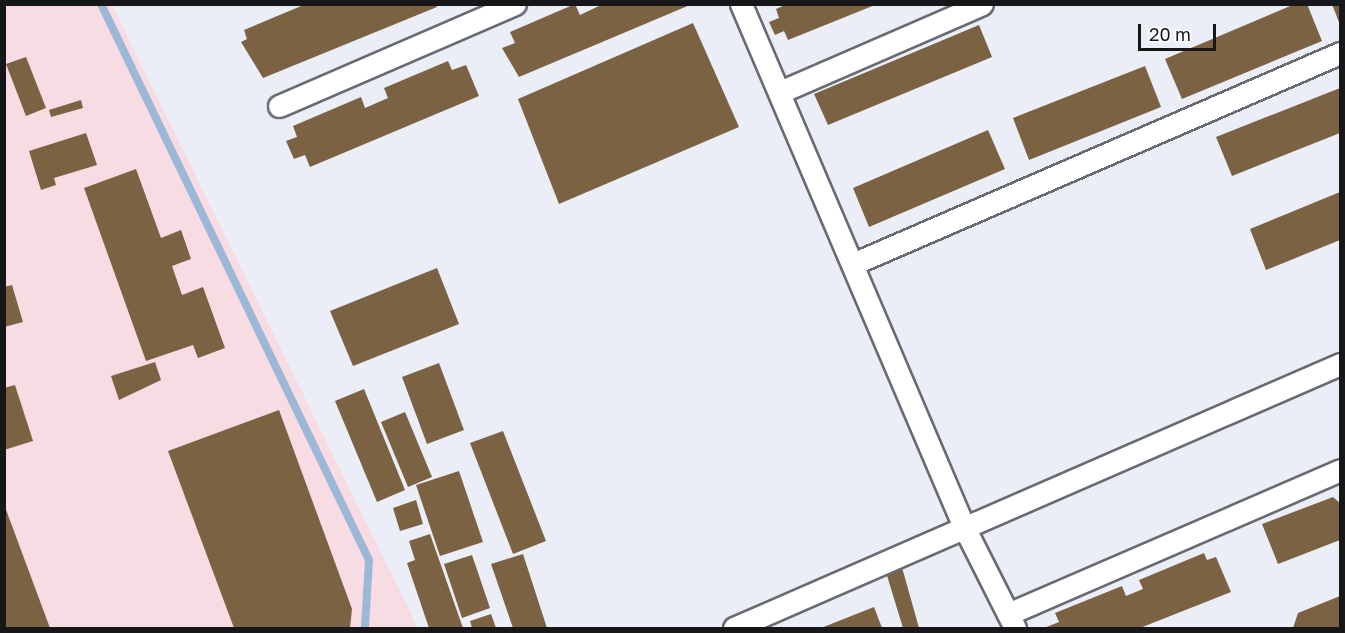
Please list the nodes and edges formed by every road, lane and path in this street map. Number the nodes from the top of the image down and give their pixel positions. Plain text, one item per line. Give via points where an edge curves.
1 (515, 4) edge
2 (741, 4) edge
3 (982, 4) edge
4 (1341, 53) edge
5 (780, 92) junction
6 (279, 106) dead end
7 (855, 263) junction
8 (1341, 364) edge
9 (1341, 470) edge
10 (964, 527) junction
11 (1012, 621) edge
12 (734, 628) edge

1 - 6 street
2 - 5 street
3 - 5 street
4 - 7 street
5 - 7 street
7 - 10 street
8 - 10 street
9 - 11 street
10 - 11 street
10 - 12 street

